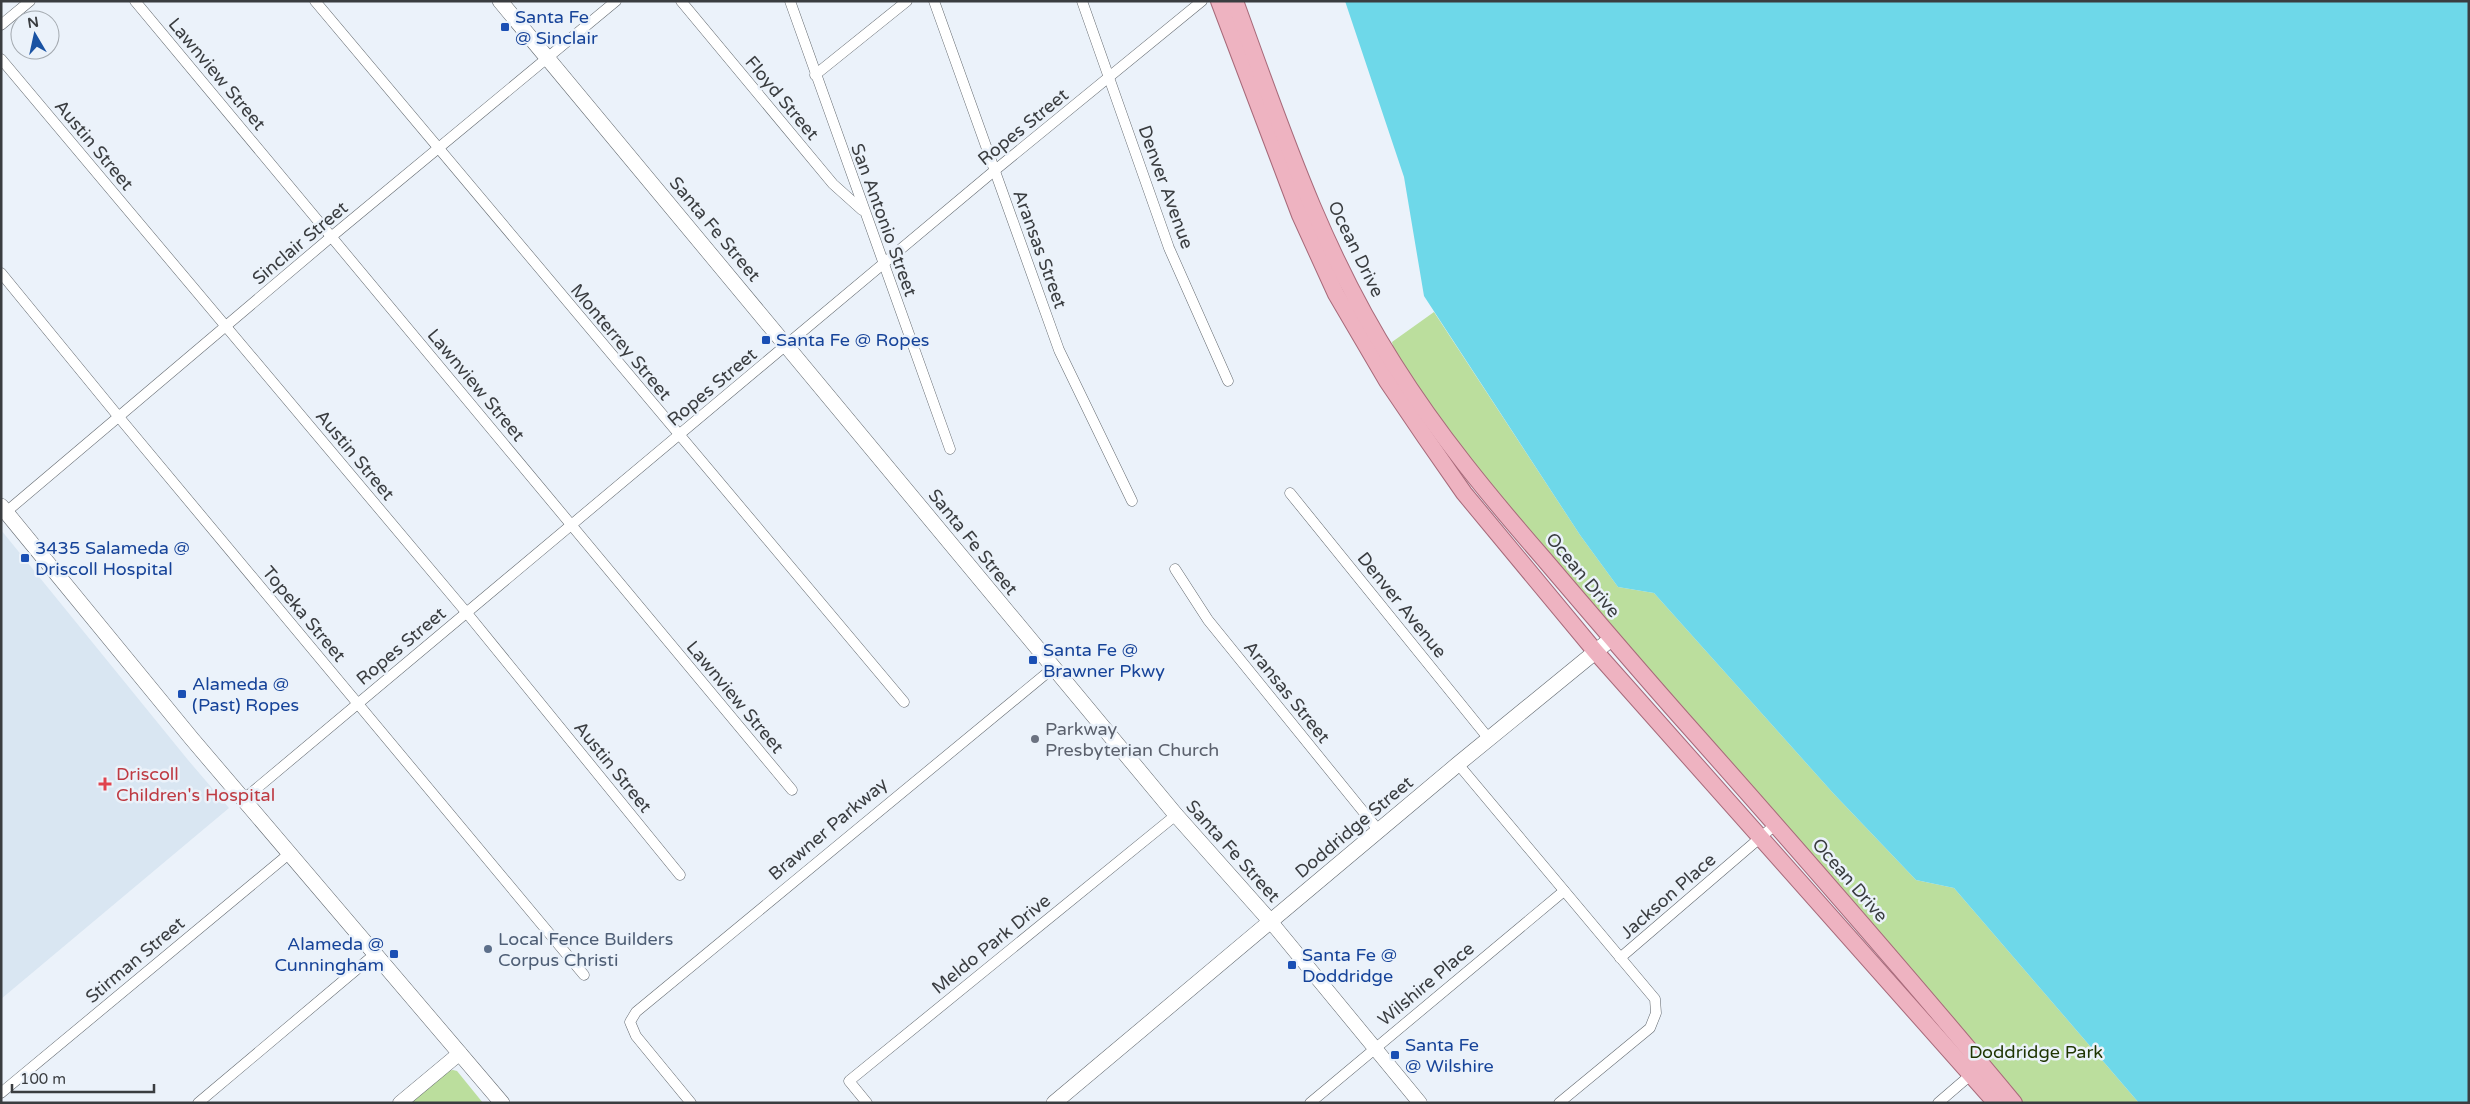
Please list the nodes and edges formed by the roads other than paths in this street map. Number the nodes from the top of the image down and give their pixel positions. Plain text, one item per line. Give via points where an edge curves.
1 (30, 1) edge
2 (134, 1) edge
3 (315, 1) edge
4 (500, 1) edge
5 (616, 1) edge
6 (681, 1) edge
7 (790, 1) edge
8 (907, 1) edge
9 (934, 1) edge
10 (1082, 1) edge
11 (1202, 1) edge
12 (1219, 1) edge
13 (1235, 1) edge
14 (1, 25) edge
15 (548, 58) junction
16 (1, 59) edge
17 (815, 75) junction
18 (1109, 77) junction
19 (1266, 109) junction
20 (438, 150) junction
21 (994, 171) junction
22 (863, 211) junction
23 (332, 237) junction
24 (883, 266) junction
25 (1, 273) edge
26 (226, 328) junction
27 (787, 345) junction
28 (1228, 381) dead end
29 (118, 416) junction
30 (1421, 418) junction
31 (679, 436) junction
32 (950, 449) dead end
33 (1290, 492) dead end
34 (1132, 501) dead end
35 (4, 509) edge
36 (572, 526) junction
37 (1175, 570) dead end
38 (466, 612) junction
39 (1611, 639) junction
40 (1596, 651) junction
41 (1053, 668) junction
42 (904, 702) dead end
43 (358, 704) junction
44 (1489, 738) junction
45 (1458, 764) junction
46 (792, 790) dead end
47 (244, 799) junction
48 (1176, 815) junction
49 (1776, 825) junction
50 (1379, 831) junction
51 (1760, 838) junction
52 (290, 853) junction
53 (680, 874) dead end
54 (1564, 891) junction
55 (1832, 891) junction
56 (1820, 904) junction
57 (1271, 922) junction
58 (1884, 949) junction
59 (375, 954) junction
60 (1620, 958) junction
61 (1870, 961) junction
62 (584, 975) dead end
63 (1374, 1048) junction
64 (460, 1053) junction
65 (1977, 1070) junction
66 (1, 1093) edge
67 (198, 1103) edge
68 (400, 1103) edge
69 (502, 1103) edge
70 (691, 1103) edge
71 (867, 1103) edge
72 (1054, 1103) edge
73 (1310, 1103) edge
74 (1420, 1103) edge
75 (1559, 1103) edge
76 (1938, 1103) edge
77 (1996, 1103) edge
78 (2014, 1103) edge

1 - 14 street
2 - 23 street, Lawnview Street
3 - 20 street, Monterrey Street
4 - 15 main road, Santa Fe Street
5 - 15 street, Sinclair Street
6 - 22 street, Floyd Street via 833,184
7 - 17 street, San Antonio Street
8 - 17 street
9 - 21 street, Aransas Street
10 - 18 street, Denver Avenue
11 - 18 street, Ropes Street
12 - 19 main road, Ocean Drive
13 - 19 main road, Ocean Drive
15 - 20 street, Sinclair Street
15 - 27 main road, Santa Fe Street
16 - 26 street, Austin Street
17 - 22 street, San Antonio Street
18 - 21 street, Ropes Street
18 - 28 street, Denver Avenue via 1169,248
19 - 30 main road, Ocean Drive via 1328,259 1392,362
20 - 23 street, Sinclair Street
20 - 31 street, Monterrey Street
21 - 24 street, Ropes Street
21 - 34 street, Aransas Street via 1059,350
22 - 24 street, San Antonio Street
23 - 26 street, Sinclair Street
23 - 36 street, Lawnview Street
24 - 27 street, Ropes Street
24 - 32 street, San Antonio Street
25 - 29 street, Topeka Street
26 - 29 street, Sinclair Street
26 - 38 street, Austin Street
27 - 31 street, Ropes Street
27 - 41 main road, Santa Fe Street
29 - 35 street, Sinclair Street
29 - 43 street, Topeka Street
30 - 39 main road, Ocean Drive
30 - 40 main road, Ocean Drive via 1464,492
31 - 36 street, Ropes Street
31 - 42 street, Monterrey Street
33 - 44 street, Denver Avenue
35 - 47 main road
36 - 38 street, Ropes Street
36 - 46 street, Lawnview Street
37 - 50 street, Aransas Street via 1208,620
38 - 43 street, Ropes Street
38 - 53 street, Austin Street
39 - 40 main road, Doddridge Street
39 - 49 main road, Ocean Drive
40 - 44 main road, Doddridge Street
40 - 51 main road, Ocean Drive
41 - 48 main road, Santa Fe Street
41 - 70 street, Brawner Parkway via 636,1012 630,1022 636,1036
43 - 47 street, Ropes Street
43 - 62 street, Topeka Street
44 - 45 main road, Doddridge Street
45 - 50 main road, Doddridge Street
45 - 54 street
47 - 52 main road
48 - 57 main road, Santa Fe Street
48 - 71 street, Meldo Park Drive via 849,1081
49 - 51 street, Jackson Place
49 - 55 main road, Ocean Drive
50 - 57 main road, Doddridge Street
51 - 56 main road, Ocean Drive
51 - 60 street, Jackson Place
52 - 59 main road
52 - 66 street, Stirman Street
54 - 60 street
54 - 63 street, Wilshire Place
55 - 56 main road
55 - 58 main road, Ocean Drive
56 - 61 main road, Ocean Drive
57 - 63 street, Santa Fe Street
57 - 72 main road, Doddridge Street
58 - 61 main road
58 - 65 main road, Ocean Drive
59 - 64 main road
59 - 67 street
60 - 75 street, Jackson Place via 1655,999 1656,1013 1650,1028
61 - 65 main road, Ocean Drive
63 - 73 street, Wilshire Place
63 - 74 street, Santa Fe Street
64 - 68 street
64 - 69 main road
65 - 76 street
65 - 77 main road, Ocean Drive
65 - 78 main road, Ocean Drive

